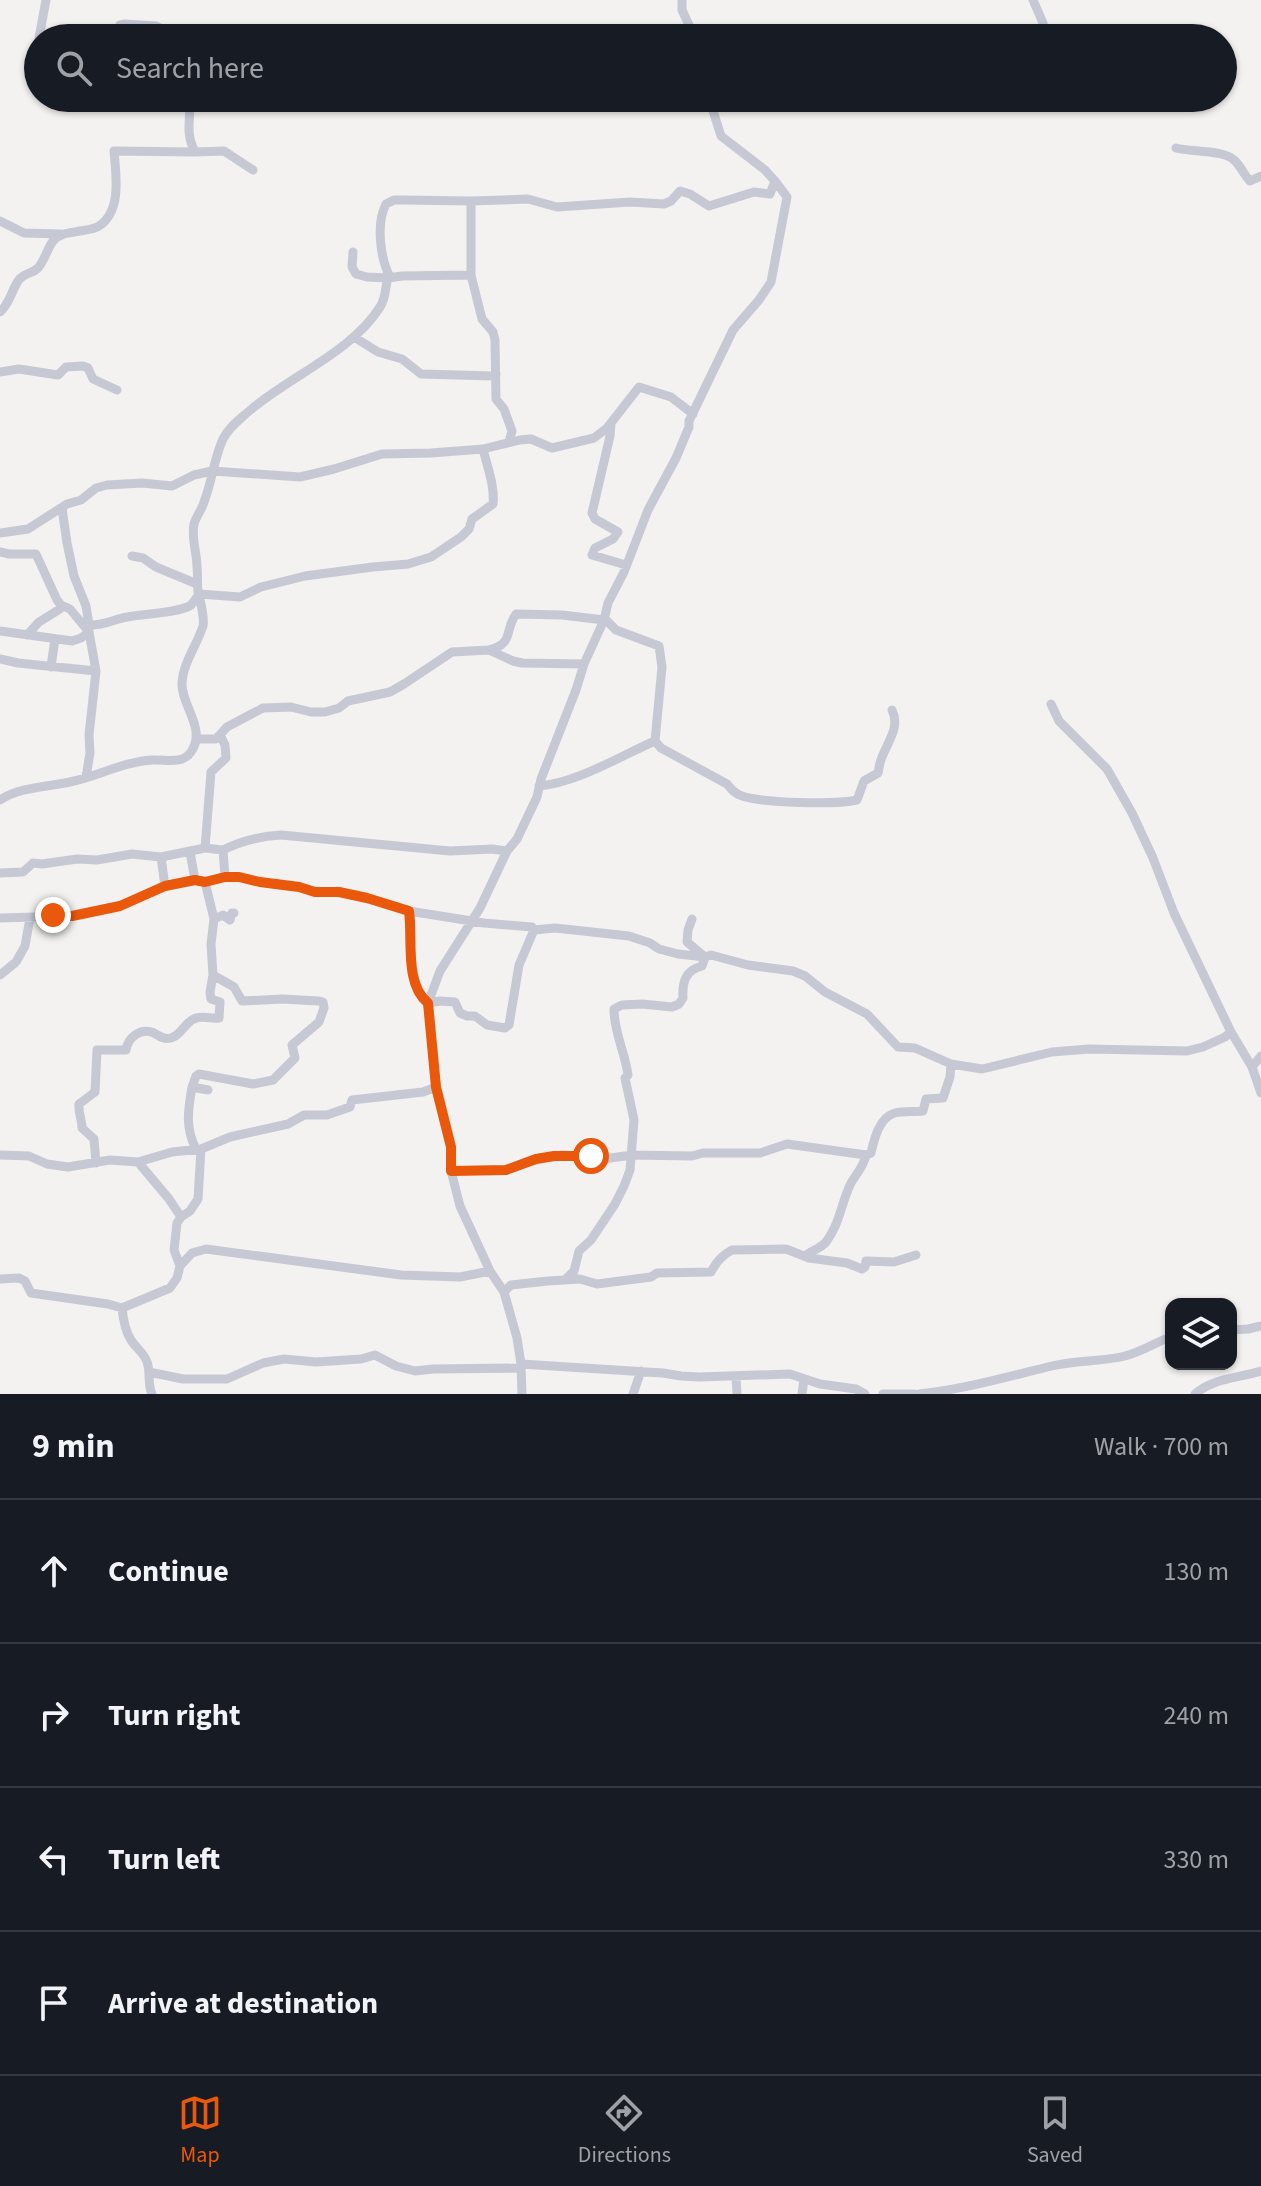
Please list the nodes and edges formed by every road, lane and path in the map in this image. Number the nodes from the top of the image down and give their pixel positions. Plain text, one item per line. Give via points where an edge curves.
1 (46, 0) edge
2 (682, 0) edge
3 (1033, 0) edge
4 (41, 24) edge
5 (688, 24) edge
6 (1043, 24) edge
7 (190, 112) edge
8 (713, 112) edge
9 (1176, 148) dead end
10 (195, 152) junction
11 (253, 170) dead end
12 (1261, 176) edge
13 (775, 181) junction
14 (471, 201) junction
15 (0, 221) edge
16 (61, 234) junction
17 (353, 252) dead end
18 (471, 275) junction
19 (389, 278) junction
20 (0, 312) edge
21 (354, 337) junction
22 (0, 372) edge
23 (496, 374) junction
24 (117, 390) dead end
25 (693, 414) junction
26 (611, 424) junction
27 (509, 442) junction
28 (483, 449) junction
29 (212, 471) junction
30 (62, 508) junction
31 (0, 533) edge
32 (0, 552) edge
33 (132, 556) dead end
34 (626, 565) junction
35 (198, 589) junction
36 (61, 605) junction
37 (604, 620) junction
38 (89, 628) junction
39 (0, 631) edge
40 (27, 635) junction
41 (55, 639) junction
42 (489, 650) junction
43 (0, 659) edge
44 (584, 664) junction
45 (51, 667) junction
46 (96, 671) junction
47 (1051, 704) dead end
48 (892, 710) dead end
49 (220, 735) junction
50 (197, 739) junction
51 (655, 741) junction
52 (86, 777) junction
53 (539, 786) junction
54 (0, 800) edge
55 (205, 848) junction
56 (223, 850) junction
57 (507, 851) junction
58 (190, 852) junction
59 (161, 857) junction
60 (0, 873) edge
61 (225, 877) junction
62 (200, 881) junction
63 (165, 886) junction
64 (409, 911) junction
65 (234, 913) dead end
66 (0, 918) edge
67 (30, 918) junction
68 (214, 919) junction
69 (692, 919) dead end
70 (472, 921) junction
71 (534, 930) junction
72 (705, 957) junction
73 (0, 975) edge
74 (213, 975) junction
75 (428, 1003) junction
76 (1231, 1032) junction
77 (1261, 1056) edge
78 (951, 1064) junction
79 (1252, 1067) junction
80 (192, 1087) junction
81 (436, 1087) junction
82 (208, 1090) dead end
83 (1261, 1093) edge
84 (198, 1149) junction
85 (0, 1155) edge
86 (632, 1155) junction
87 (866, 1155) junction
88 (138, 1162) junction
89 (96, 1163) junction
90 (451, 1171) junction
91 (181, 1217) junction
92 (916, 1255) dead end
93 (805, 1256) junction
94 (180, 1266) junction
95 (490, 1271) junction
96 (0, 1279) edge
97 (566, 1279) junction
98 (504, 1292) junction
99 (122, 1308) junction
100 (1261, 1326) edge
101 (1237, 1330) edge
102 (1165, 1340) edge
103 (521, 1366) junction
104 (641, 1371) junction
105 (1261, 1371) edge
106 (149, 1372) junction
107 (736, 1377) junction
108 (804, 1379) junction
109 (152, 1394) edge
110 (522, 1394) edge
111 (633, 1394) edge
112 (737, 1394) edge
113 (802, 1394) edge
114 (865, 1394) edge
115 (883, 1394) edge
116 (916, 1394) edge
117 (1195, 1394) edge

1 - 4 street
2 - 5 street
3 - 6 street
7 - 10 street via 188,137
8 - 13 street via 721,136
9 - 12 street via 1231,157 1250,181
10 - 11 street via 224,151
10 - 16 street via 114,151 114,206 108,219 96,228
13 - 14 street via 770,194 754,192 709,206 680,191 664,204 557,207 528,199
13 - 25 street via 787,203 771,282 733,330
14 - 18 street
14 - 19 street via 386,204 381,243
15 - 16 street via 24,233
16 - 20 street via 35,271 19,280
17 - 19 street via 356,274
18 - 19 street
18 - 23 street via 482,319 493,332
19 - 21 street via 381,307
21 - 23 street via 421,374
21 - 29 street via 265,397 230,428
22 - 24 street via 58,375 66,367 83,366 93,379
23 - 27 street via 496,399 512,431
25 - 26 street via 671,397 639,387
25 - 34 street
26 - 27 street via 594,438 552,448 531,439
26 - 34 street via 592,513 618,532 592,555
27 - 28 street
28 - 29 street via 382,454 300,477
28 - 35 street via 493,504 472,519 461,537 431,557 296,578 240,597
29 - 30 street via 172,486 107,485
29 - 35 street via 194,525
30 - 31 street via 28,529
30 - 38 street
32 - 36 street via 36,554
33 - 35 street
34 - 37 street
35 - 38 street via 192,605
35 - 50 street via 204,624 182,682
36 - 38 street
36 - 40 street
37 - 42 street via 516,614 503,645
37 - 44 street
37 - 51 street via 659,646
38 - 41 street via 72,641
38 - 46 street
39 - 40 street
40 - 41 street
41 - 45 street
42 - 44 street via 522,663
42 - 49 street via 452,652 390,692 325,712 263,708
43 - 45 street
44 - 53 street
45 - 46 street
46 - 52 street
47 - 76 street via 1059,721 1107,769 1132,813
48 - 51 street via 895,725 878,773 864,781 857,800 846,802 741,796
49 - 50 street
49 - 55 street via 226,758 211,772
50 - 52 street via 191,753 176,761 141,761
51 - 53 street
52 - 54 street
53 - 57 street
55 - 56 street
55 - 58 street
56 - 57 street via 281,835 450,851
56 - 61 street
57 - 70 street
58 - 59 street
58 - 62 street
59 - 60 street via 132,854 33,863 23,872
59 - 63 street
61 - 62 street
61 - 64 street via 339,892
62 - 63 street
62 - 68 street
63 - 67 street via 120,906
64 - 70 street
64 - 75 street via 414,975
65 - 68 street via 230,920 223,915
66 - 67 street
67 - 73 street via 25,946
68 - 74 street
69 - 72 street via 687,942
70 - 71 street
70 - 75 street via 440,971
71 - 72 street via 629,936
71 - 75 street via 519,965 505,1028 460,1013 455,1002
72 - 78 street via 805,976 867,1014 898,1047 915,1048
72 - 86 street via 702,966 687,974 679,1004 614,1009 634,1120
74 - 80 street via 234,987 242,1001 319,1001 324,1008 319,1022 292,1045 295,1058 273,1080 253,1084 199,1074
74 - 89 street via 210,992 211,999 220,1002 219,1018 195,1018 173,1038 141,1033 133,1035 126,1050 97,1050 95,1092 79,1104 78,1115 94,1139
75 - 81 street
76 - 78 street via 1187,1051 1089,1049 982,1069
76 - 79 street
77 - 79 street
78 - 87 street via 943,1098 926,1099 923,1111 890,1116
79 - 83 street
80 - 82 street
80 - 84 street via 188,1132
81 - 84 street via 352,1100 350,1107 336,1113 304,1115
81 - 90 street via 451,1147
84 - 88 street
84 - 91 street via 198,1199
85 - 89 street via 29,1156 68,1167
86 - 87 street via 760,1153 787,1144
86 - 90 street via 563,1155 506,1170
86 - 97 street via 624,1186
87 - 93 street via 827,1241
88 - 89 street
88 - 91 street
90 - 95 street via 460,1206
91 - 94 street via 174,1250
92 - 93 street via 894,1262 866,1261 862,1269
93 - 97 street via 786,1249 732,1250 711,1272 657,1273 614,1284
94 - 95 street via 192,1253 206,1249 401,1275 460,1277
94 - 99 street via 170,1288
95 - 98 street
96 - 99 street via 19,1278 31,1293
97 - 98 street via 511,1285
98 - 103 street
99 - 106 street via 130,1339 146,1357
100 - 101 street
102 - 116 street via 1129,1355
103 - 104 street
103 - 106 street via 415,1371 375,1355 316,1362 284,1359 246,1368 227,1379
103 - 110 street
104 - 107 street
104 - 111 street
105 - 117 street via 1218,1380
106 - 109 street
107 - 108 street via 790,1374
107 - 112 street
108 - 113 street
108 - 114 street
115 - 116 street

